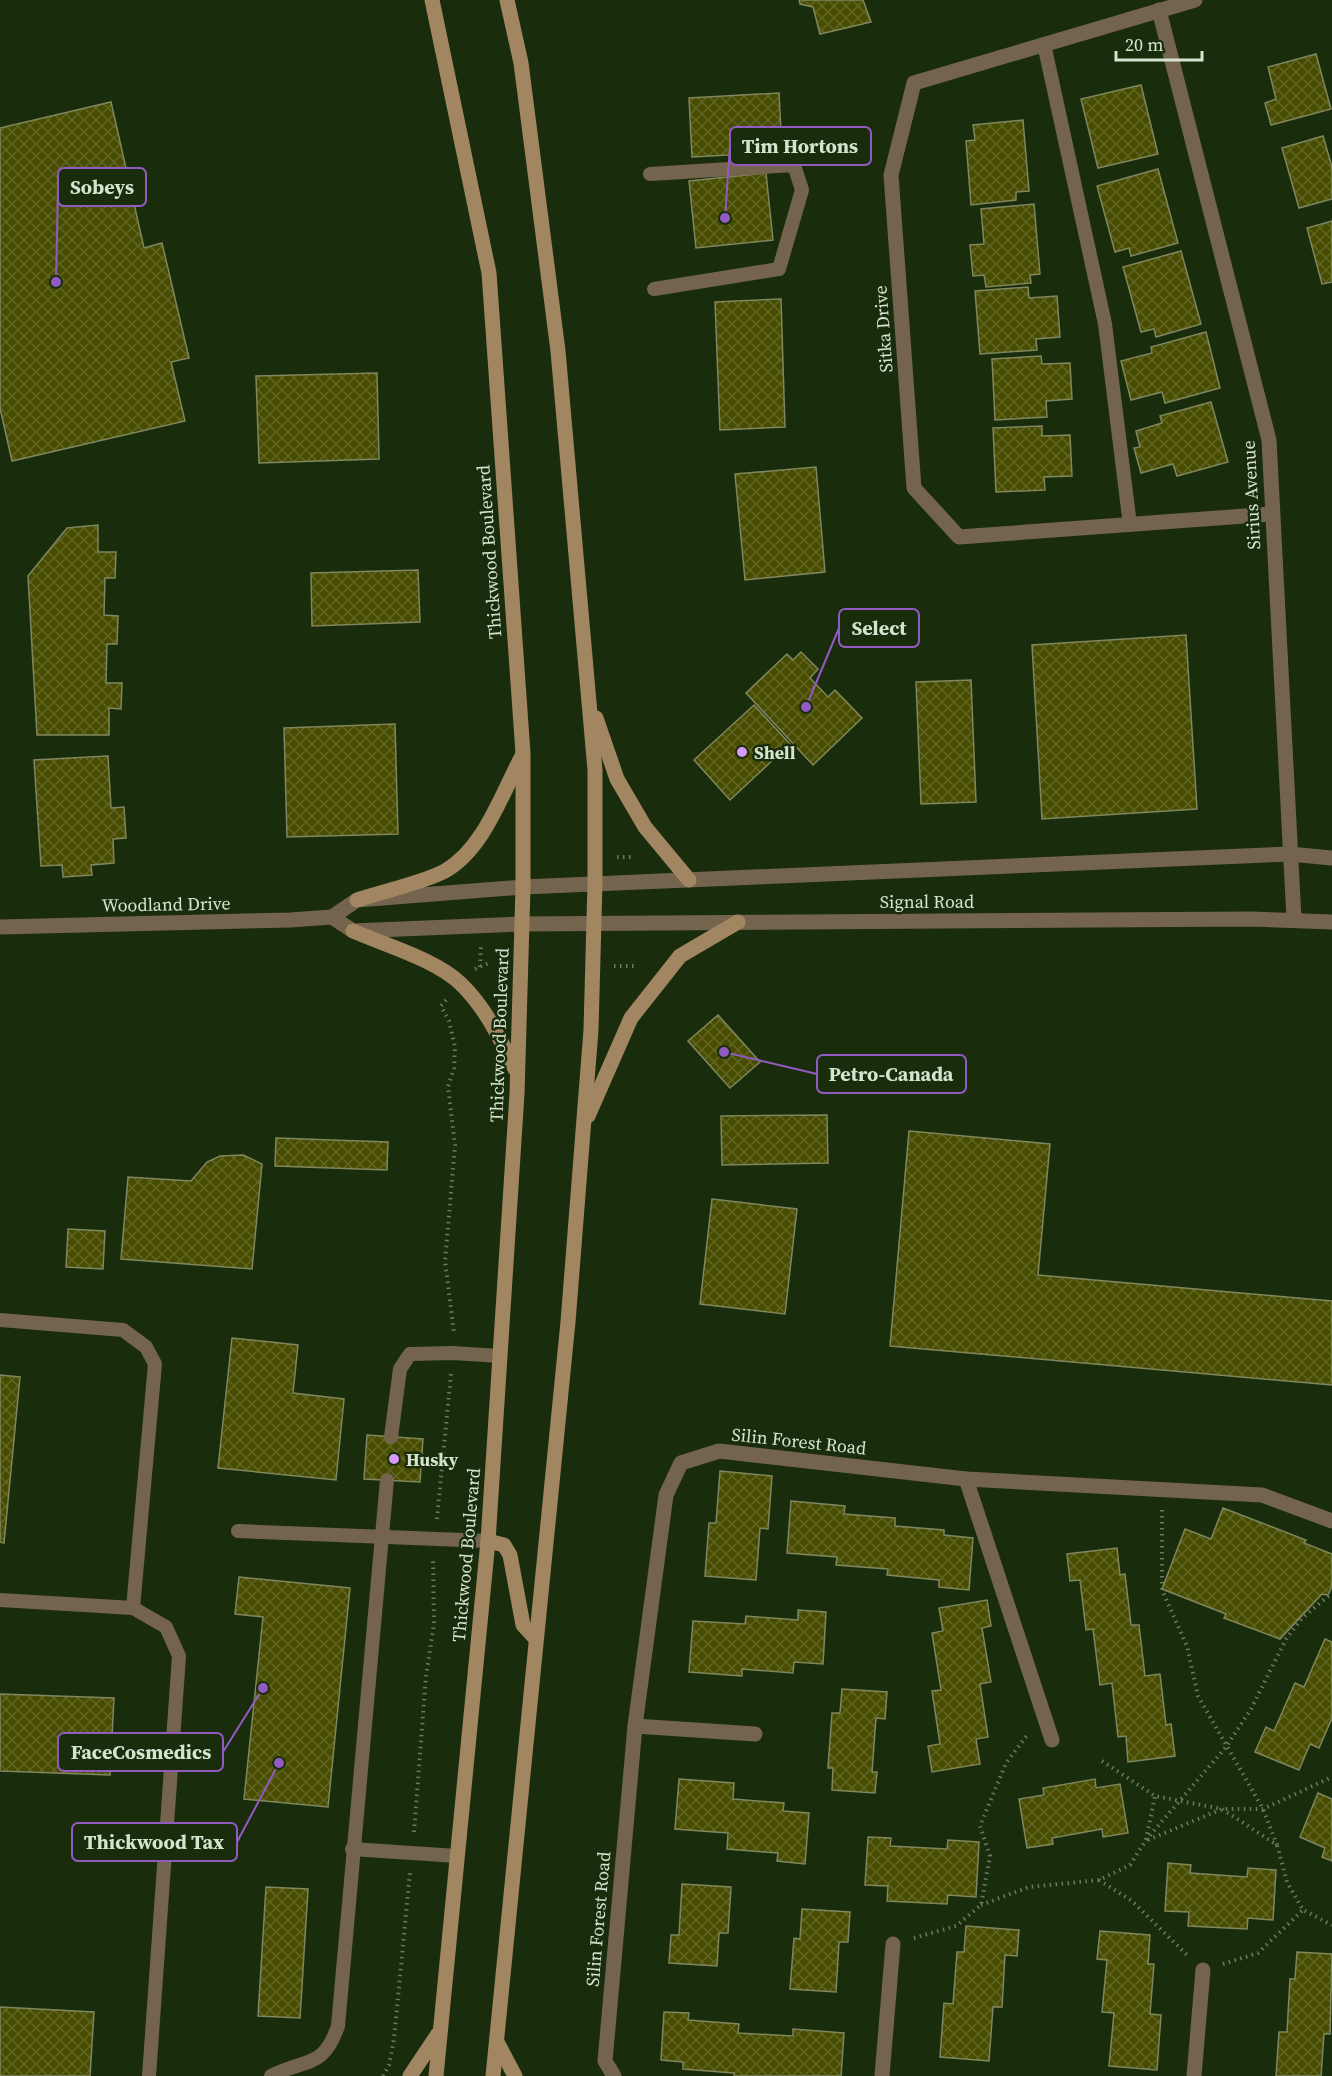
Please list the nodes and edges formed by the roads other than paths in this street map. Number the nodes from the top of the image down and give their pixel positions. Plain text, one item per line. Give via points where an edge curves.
1 (432, 0) edge
2 (507, 0) edge
3 (1195, 0) edge
4 (1159, 10) junction
5 (1044, 44) junction
6 (650, 174) dead end
7 (654, 289) dead end
8 (1272, 514) junction
9 (1130, 525) junction
10 (588, 695) junction
11 (523, 753) junction
12 (1290, 854) junction
13 (1332, 858) edge
14 (689, 880) junction
15 (595, 883) junction
16 (524, 886) junction
17 (357, 900) junction
18 (332, 917) junction
19 (1294, 919) junction
20 (738, 921) junction
21 (595, 922) junction
22 (1332, 922) edge
23 (522, 924) junction
24 (0, 927) edge
25 (354, 931) junction
26 (516, 1072) junction
27 (584, 1127) junction
28 (0, 1320) edge
29 (499, 1356) junction
30 (392, 1437) dead end
31 (966, 1479) junction
32 (387, 1480) dead end
33 (1332, 1521) edge
34 (238, 1531) dead end
35 (382, 1537) junction
36 (488, 1541) junction
37 (0, 1600) edge
38 (133, 1608) junction
39 (536, 1638) junction
40 (635, 1726) junction
41 (755, 1734) dead end
42 (1052, 1740) dead end
43 (352, 1850) junction
44 (458, 1856) junction
45 (893, 1944) road end
46 (1203, 1970) road end
47 (440, 2031) junction
48 (496, 2041) junction
49 (149, 2076) edge
50 (271, 2076) edge
51 (410, 2076) edge
52 (436, 2076) edge
53 (493, 2076) edge
54 (515, 2076) edge
55 (614, 2076) edge
56 (882, 2076) edge
57 (1194, 2076) edge

1 - 11 main road, Thickwood Boulevard via 489,273
2 - 10 main road via 521,63 558,351
3 - 4 street, Sitka Drive
4 - 5 street, Sitka Drive
4 - 8 street, Sirius Avenue via 1269,440
5 - 9 lane via 1105,324
5 - 9 street, Sitka Drive via 914,82 891,175 914,488 959,537
6 - 7 lane via 794,165 802,190 779,269
8 - 9 street, Sitka Drive
8 - 12 street, Sirius Avenue
10 - 14 main road via 617,779 645,827
10 - 15 main road via 595,770
11 - 16 main road, Thickwood Boulevard
11 - 17 main road via 469,850 445,870
12 - 13 street, Signal Road
12 - 14 street, Signal Road
12 - 19 street, Sirius Avenue
14 - 15 street, Signal Road
15 - 16 street, Signal Road
15 - 21 main road
16 - 17 street
16 - 23 main road, Thickwood Boulevard
17 - 18 street
18 - 24 street, Woodland Drive
18 - 25 street
19 - 20 street, Signal Road
19 - 22 street, Signal Road
20 - 21 street, Signal Road
20 - 27 main road via 680,956 631,1018
21 - 23 street, Signal Road
21 - 27 main road
23 - 25 street
23 - 26 main road, Thickwood Boulevard
25 - 26 main road via 441,969 460,983 490,1018
26 - 29 main road, Thickwood Boulevard
27 - 39 main road
28 - 38 lane via 123,1330 146,1347 155,1364
29 - 30 lane via 410,1354 400,1369
29 - 36 main road, Thickwood Boulevard
31 - 33 street, Silin Forest Road via 1262,1495
31 - 40 street, Silin Forest Road via 719,1452 681,1463 666,1495
31 - 42 street
32 - 35 lane
34 - 35 lane
35 - 36 lane
35 - 43 lane
36 - 39 main road via 504,1545 510,1555 522,1625
36 - 44 main road, Thickwood Boulevard
37 - 38 lane
38 - 49 lane via 166,1627 179,1656
39 - 48 main road
40 - 41 street
40 - 55 street, Silin Forest Road via 605,2061
43 - 44 lane
43 - 50 lane via 338,2026 332,2042 316,2061
44 - 47 main road, Thickwood Boulevard
45 - 56 street
46 - 57 street
47 - 51 main road
47 - 52 main road, Thickwood Boulevard
48 - 53 main road
48 - 54 main road

